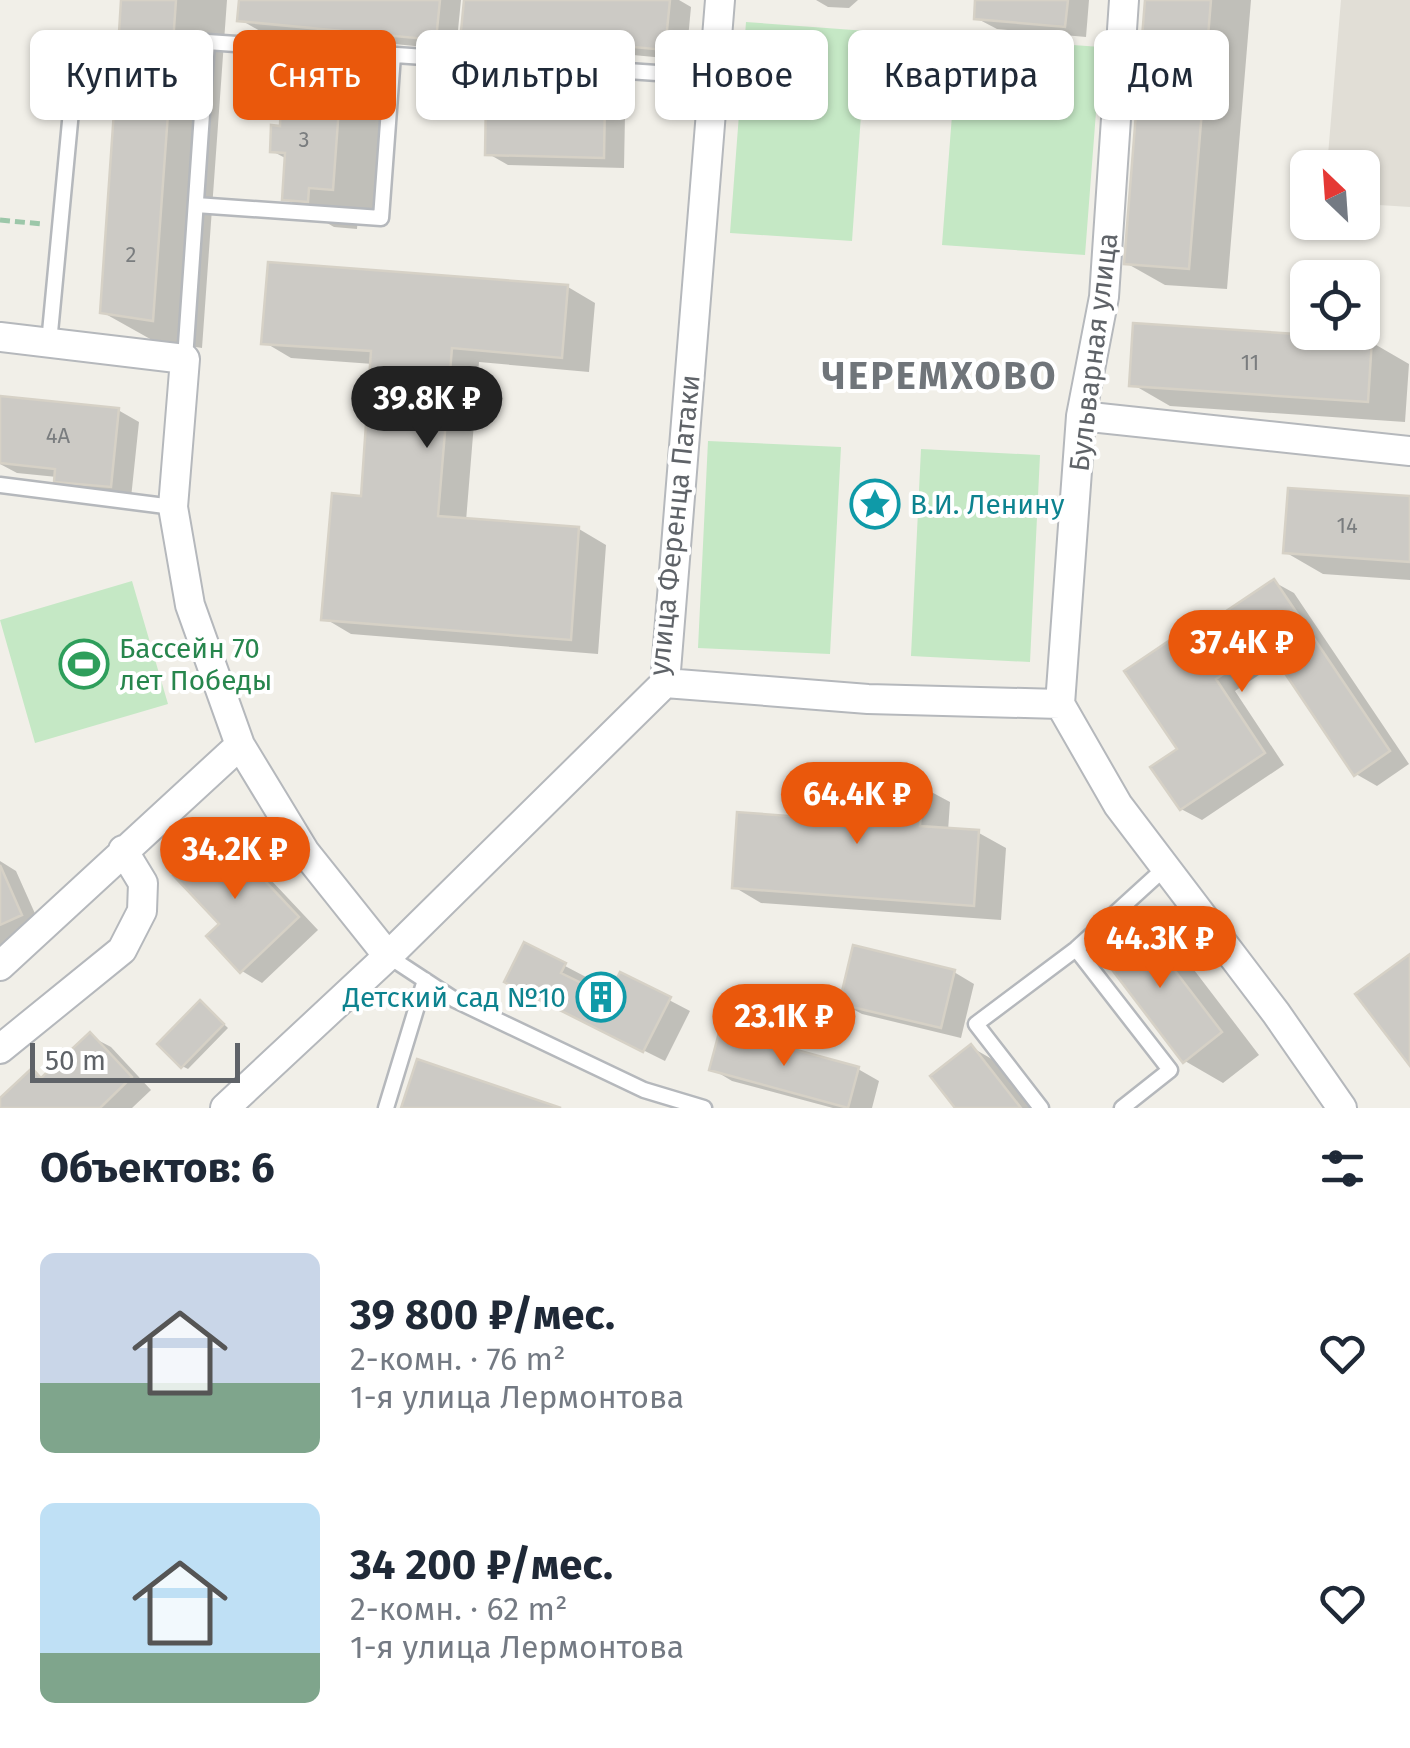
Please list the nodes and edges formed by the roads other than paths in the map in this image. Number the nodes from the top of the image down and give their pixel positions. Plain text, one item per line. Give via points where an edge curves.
1 (720, 0) edge
2 (1124, 0) edge
3 (718, 30) edge
4 (233, 44) edge
5 (396, 54) edge
6 (655, 72) edge
7 (70, 120) edge
8 (388, 120) edge
9 (711, 120) edge
10 (196, 206) junction
11 (0, 337) edge
12 (48, 343) junction
13 (185, 359) junction
14 (1082, 416) junction
15 (1410, 451) edge
16 (0, 486) edge
17 (173, 507) junction
18 (665, 683) junction
19 (1060, 704) junction
20 (240, 745) junction
21 (123, 850) junction
22 (1166, 867) junction
23 (1076, 948) junction
24 (388, 956) junction
25 (0, 966) edge
26 (424, 980) junction
27 (0, 1050) edge
28 (225, 1108) edge
29 (386, 1108) edge
30 (704, 1108) edge
31 (1041, 1108) edge
32 (1122, 1108) edge
33 (1342, 1108) edge

1 - 3 street, улица Ференца Патаки
2 - 14 street, Бульварная улица via 1104,297
4 - 10 lane via 208,42
5 - 6 lane
7 - 12 lane
8 - 10 lane via 381,218
9 - 18 street, улица Ференца Патаки
10 - 13 lane
11 - 12 street
12 - 13 street
13 - 17 street
14 - 15 street
14 - 19 street, Бульварная улица
16 - 17 lane
17 - 20 street via 190,605
18 - 19 street via 868,699
18 - 24 street, улица Ференца Патаки
19 - 22 street via 1118,805
20 - 21 street
20 - 24 street via 304,852
21 - 25 street
21 - 27 street via 143,883 142,911 122,950
22 - 23 lane
22 - 33 street
23 - 31 lane via 976,1024
23 - 32 lane via 1170,1070
24 - 26 lane
24 - 28 street, улица Ференца Патаки
26 - 29 lane
26 - 30 lane via 644,1090

